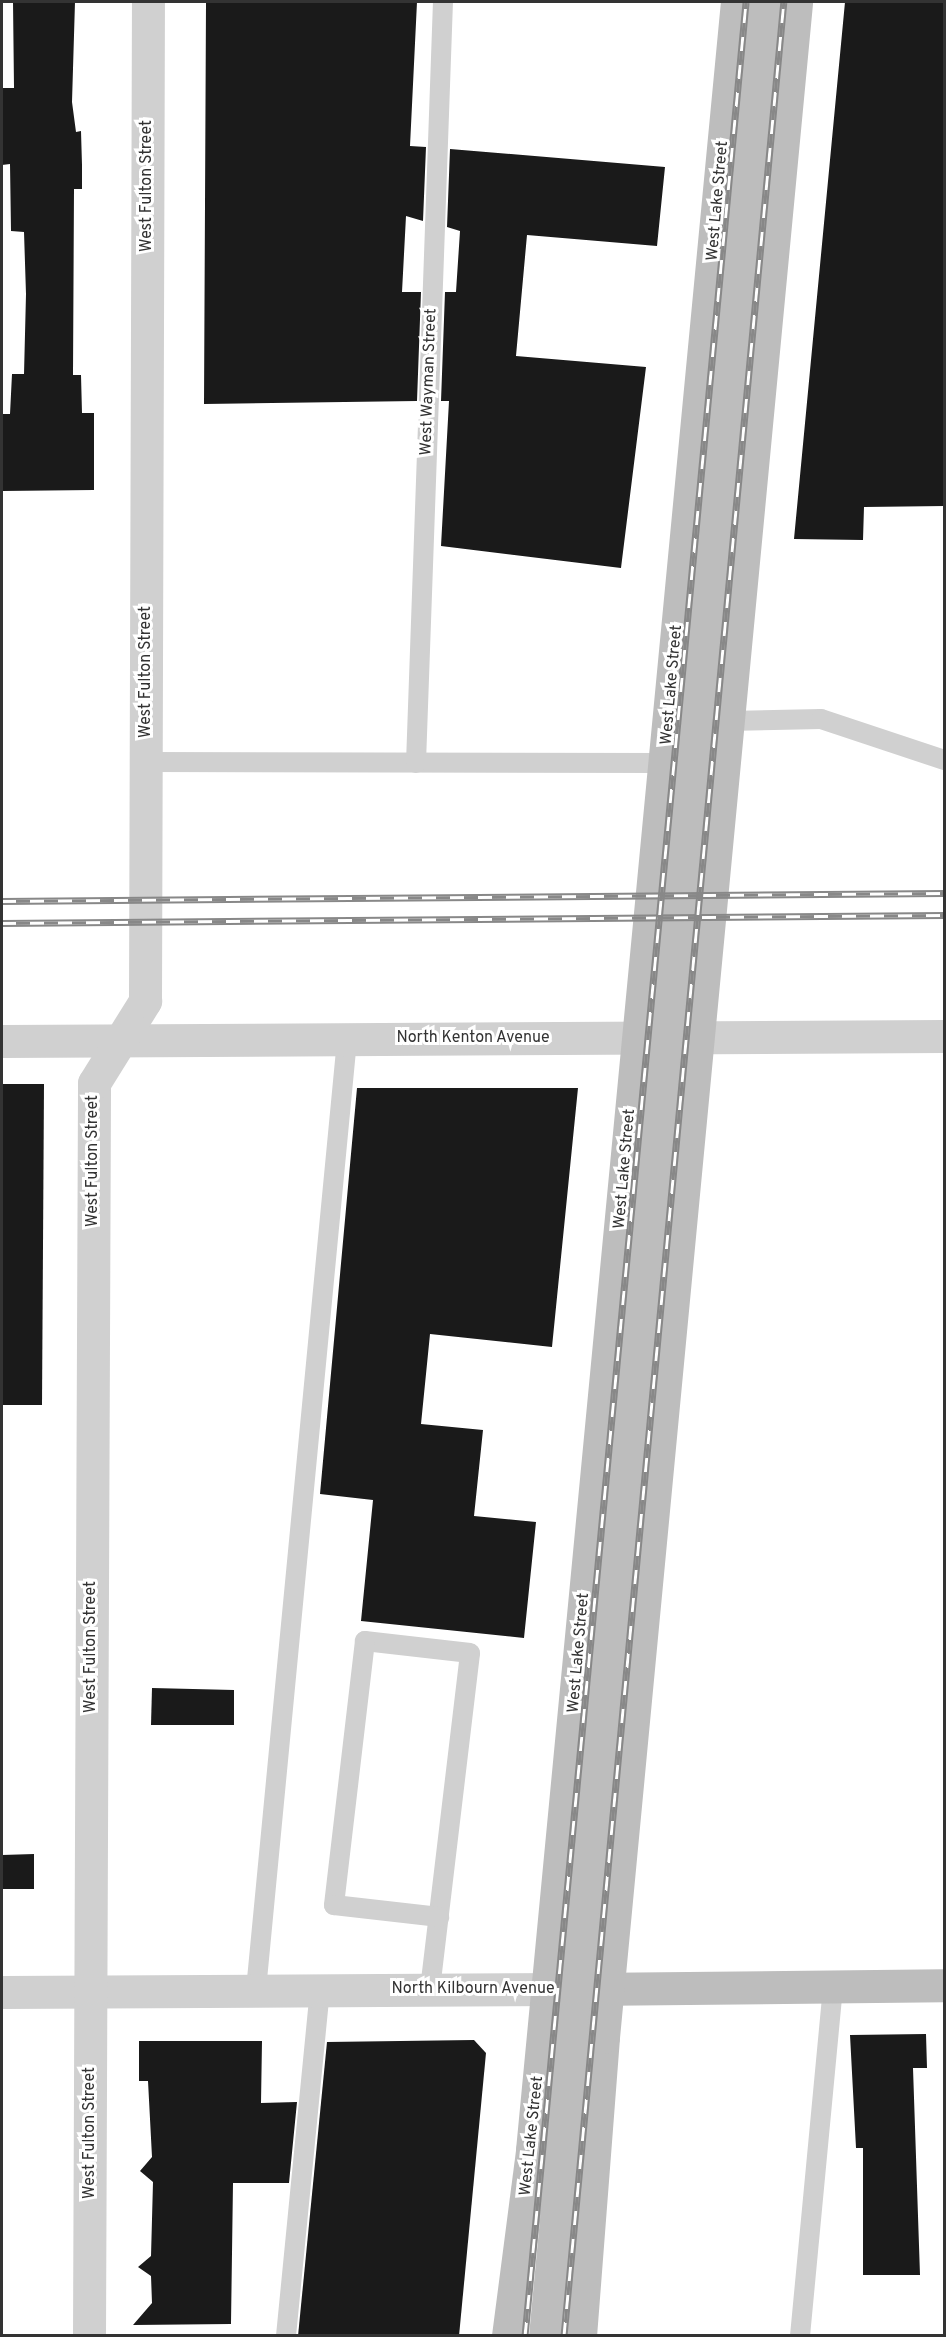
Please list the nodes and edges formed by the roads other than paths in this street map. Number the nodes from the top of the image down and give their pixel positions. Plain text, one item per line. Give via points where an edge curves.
1 (148, 2) edge
2 (443, 2) edge
3 (737, 2) edge
4 (765, 2) edge
5 (796, 2) edge
6 (728, 721) junction
7 (945, 760) edge
8 (146, 762) junction
9 (416, 763) junction
10 (665, 763) junction
11 (945, 1036) edge
12 (668, 1038) junction
13 (347, 1039) junction
14 (118, 1040) junction
15 (2, 1041) edge
16 (439, 1917) junction
17 (945, 1985) edge
18 (833, 1986) junction
19 (430, 1989) junction
20 (578, 1989) junction
21 (256, 1990) junction
22 (320, 1990) junction
23 (2, 1992) edge
24 (90, 1992) junction
25 (89, 2336) edge
26 (286, 2336) edge
27 (508, 2336) edge
28 (545, 2336) edge
29 (580, 2336) edge
30 (800, 2336) edge

1 - 8 street, West Fulton Street
2 - 9 lane, West Wayman Street
3 - 10 main road, West Lake Street
4 - 12 main road, West Lake Street
5 - 6 main road, West Lake Street
6 - 7 lane via 821,719
6 - 12 main road, West Lake Street
8 - 9 lane
8 - 14 street, West Fulton Street via 145,1001
9 - 10 lane
10 - 12 main road, West Lake Street
11 - 12 street, North Kenton Avenue
12 - 13 street, North Kenton Avenue
12 - 20 main road, West Lake Street
13 - 14 street, North Kenton Avenue
13 - 21 lane
14 - 15 street, North Kenton Avenue
14 - 24 street, West Fulton Street via 94,1083
16 - 16 lane via 470,1653 365,1641 334,1905
16 - 19 lane
17 - 18 main road, North Kilbourn Avenue
18 - 20 main road, North Kilbourn Avenue
18 - 30 lane
19 - 20 street, North Kilbourn Avenue
19 - 22 street, North Kilbourn Avenue
20 - 27 main road, West Lake Street
20 - 28 main road, West Lake Street
20 - 29 main road, West Lake Street
21 - 22 street, North Kilbourn Avenue
21 - 24 street, North Kilbourn Avenue
22 - 26 lane
23 - 24 street, North Kilbourn Avenue
24 - 25 street, West Fulton Street

